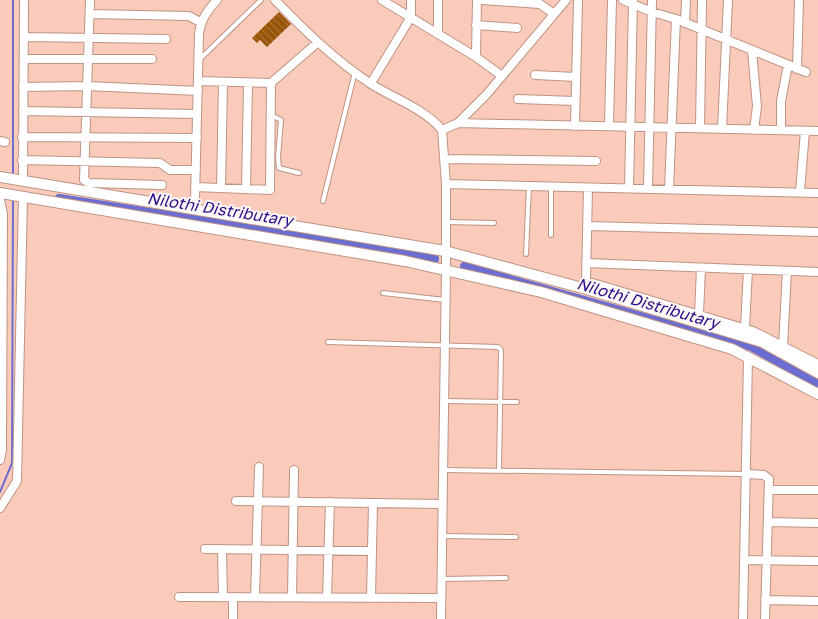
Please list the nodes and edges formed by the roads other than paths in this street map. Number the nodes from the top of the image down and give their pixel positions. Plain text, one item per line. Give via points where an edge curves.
1 (24, 0) edge
2 (90, 0) edge
3 (217, 0) edge
4 (261, 0) edge
5 (275, 0) edge
6 (411, 0) edge
7 (438, 0) edge
8 (477, 0) edge
9 (482, 0) edge
10 (566, 0) edge
11 (578, 0) edge
12 (612, 0) edge
13 (623, 0) edge
14 (652, 0) edge
15 (686, 0) edge
16 (702, 0) edge
17 (728, 0) edge
18 (799, 0) edge
19 (386, 1) edge
20 (632, 2) edge
21 (652, 12) junction
22 (90, 14) junction
23 (554, 14) junction
24 (410, 17) junction
25 (676, 19) junction
26 (200, 22) junction
27 (685, 23) junction
28 (476, 25) junction
29 (518, 28) dead end
30 (701, 30) junction
31 (438, 34) junction
32 (24, 37) junction
33 (89, 39) junction
34 (166, 39) dead end
35 (726, 40) junction
36 (317, 43) junction
37 (752, 51) junction
38 (476, 56) junction
39 (24, 58) junction
40 (152, 58) dead end
41 (88, 59) junction
42 (198, 61) junction
43 (788, 65) junction
44 (797, 69) junction
45 (356, 72) junction
46 (806, 72) dead end
47 (534, 75) dead end
48 (502, 76) junction
49 (576, 77) junction
50 (198, 81) junction
51 (223, 83) junction
52 (248, 84) junction
53 (271, 84) junction
54 (371, 84) junction
55 (87, 86) junction
56 (23, 88) junction
57 (198, 91) junction
58 (518, 99) dead end
59 (575, 101) junction
60 (23, 111) junction
61 (86, 112) junction
62 (198, 114) junction
63 (271, 115) junction
64 (458, 123) junction
65 (575, 126) junction
66 (608, 126) junction
67 (629, 127) junction
68 (649, 127) junction
69 (672, 128) junction
70 (700, 128) junction
71 (722, 129) junction
72 (442, 130) junction
73 (754, 130) junction
74 (781, 130) junction
75 (805, 131) junction
76 (818, 131) edge
77 (22, 137) junction
78 (85, 137) junction
79 (197, 138) junction
80 (445, 159) junction
81 (22, 160) junction
82 (596, 161) dead end
83 (84, 162) junction
84 (196, 170) junction
85 (299, 173) dead end
86 (3, 177) edge
87 (21, 180) junction
88 (446, 184) junction
89 (162, 185) dead end
90 (529, 186) junction
91 (195, 187) junction
92 (551, 187) junction
93 (220, 188) junction
94 (588, 188) junction
95 (629, 188) junction
96 (246, 189) junction
97 (648, 189) junction
98 (669, 190) junction
99 (800, 192) junction
100 (818, 193) edge
101 (10, 196) edge
102 (195, 199) dead end
103 (323, 201) dead end
104 (446, 222) junction
105 (494, 223) dead end
106 (587, 226) junction
107 (818, 232) edge
108 (551, 235) dead end
109 (445, 251) junction
110 (526, 254) dead end
111 (586, 263) junction
112 (701, 268) junction
113 (446, 269) junction
114 (748, 270) junction
115 (787, 271) junction
116 (818, 272) edge
117 (1, 285) edge
118 (586, 285) junction
119 (383, 293) dead end
120 (445, 300) junction
121 (699, 314) junction
122 (745, 328) junction
123 (1, 334) edge
124 (328, 342) dead end
125 (444, 346) junction
126 (783, 346) junction
127 (748, 358) junction
128 (1, 359) edge
129 (818, 364) edge
130 (818, 373) edge
131 (1, 382) edge
132 (818, 394) edge
133 (444, 402) junction
134 (500, 402) junction
135 (517, 402) dead end
136 (1, 405) edge
137 (1, 427) edge
138 (1, 450) edge
139 (0, 460) edge
140 (258, 467) dead end
141 (294, 470) dead end
142 (442, 470) junction
143 (499, 471) junction
144 (747, 474) junction
145 (769, 490) junction
146 (818, 490) edge
147 (236, 501) dead end
148 (258, 501) junction
149 (293, 501) junction
150 (330, 502) junction
151 (373, 503) junction
152 (442, 504) junction
153 (0, 508) edge
154 (768, 522) junction
155 (818, 523) edge
156 (442, 536) junction
157 (516, 537) dead end
158 (204, 549) dead end
159 (222, 549) junction
160 (256, 549) junction
161 (293, 550) junction
162 (328, 550) junction
163 (372, 551) junction
164 (744, 560) junction
165 (766, 560) junction
166 (818, 561) edge
167 (441, 578) junction
168 (506, 578) dead end
169 (179, 596) dead end
170 (223, 597) junction
171 (233, 597) junction
172 (255, 597) junction
173 (292, 597) junction
174 (327, 598) junction
175 (371, 598) junction
176 (441, 598) junction
177 (765, 600) junction
178 (818, 600) edge
179 (233, 619) edge
180 (441, 619) edge
181 (743, 619) edge
182 (765, 619) edge

1 - 32 street
2 - 22 street
3 - 26 street
4 - 42 lane
5 - 36 street
6 - 24 street
7 - 31 street
8 - 28 street
9 - 23 street via 540,4
10 - 23 street
11 - 49 street
12 - 66 street
13 - 20 street
14 - 21 street
15 - 27 street
16 - 30 street
17 - 35 street
18 - 44 street
19 - 24 street
20 - 21 street
20 - 67 street
21 - 25 street
21 - 68 street
22 - 26 street via 189,16
22 - 33 street
23 - 48 street
24 - 31 street
24 - 54 street
25 - 27 street
25 - 69 street
26 - 42 street
27 - 30 street
28 - 29 street
28 - 38 street
30 - 35 street
30 - 70 street
31 - 38 street
32 - 33 street
32 - 39 street
33 - 34 street
33 - 41 street
35 - 37 street
35 - 71 street
36 - 45 street
36 - 53 street
37 - 43 street
37 - 73 street via 757,106
38 - 48 street
39 - 41 street
39 - 56 street
40 - 41 street
41 - 55 street
42 - 50 street
43 - 44 street
43 - 74 street via 781,101
44 - 46 street
45 - 54 street
45 - 103 lane
47 - 49 street
48 - 64 street
49 - 59 street
50 - 51 street
50 - 57 street
51 - 52 street
51 - 93 street
52 - 53 street
52 - 96 street
53 - 63 street
54 - 72 street via 433,120
55 - 56 street
55 - 57 street
55 - 61 street
56 - 60 street
57 - 62 street
58 - 59 street
59 - 65 street
60 - 61 street
60 - 77 street
61 - 62 street
61 - 78 street
62 - 79 street
63 - 85 lane via 281,120 279,168
63 - 96 street via 270,190
64 - 65 street
64 - 72 street
65 - 66 street
66 - 67 street
67 - 68 street
67 - 95 street
68 - 69 street
68 - 97 street
69 - 70 street
69 - 98 street
70 - 71 street
71 - 73 street
72 - 80 street
73 - 74 street
74 - 75 street
75 - 76 street
75 - 99 street
77 - 78 street
77 - 81 street
78 - 79 street
78 - 83 street
79 - 84 street
80 - 82 street
80 - 88 street
81 - 83 street
81 - 87 street
83 - 84 street via 160,163 170,170
83 - 89 street via 86,182
84 - 91 street
86 - 87 street
87 - 109 street
88 - 90 street
88 - 104 street
90 - 92 street
90 - 110 lane
91 - 93 street
91 - 102 street
92 - 94 street
92 - 108 lane
93 - 96 street
94 - 95 street
94 - 106 street
95 - 97 street
97 - 98 street
98 - 99 street
99 - 100 street
101 - 113 street
101 - 117 street via 3,214
101 - 153 street via 17,481
104 - 105 lane
104 - 109 street
106 - 107 street
106 - 111 street
109 - 113 street
109 - 118 street
111 - 112 street
111 - 118 street
112 - 114 street
112 - 121 street
113 - 120 street
113 - 127 street via 636,319 732,349
114 - 115 street
114 - 122 street
115 - 116 street
115 - 126 street
117 - 123 street
118 - 121 street
118 - 130 street via 762,342
119 - 120 lane
120 - 125 street
121 - 122 street
122 - 126 street
123 - 128 street
124 - 125 lane
125 - 133 street
125 - 134 lane via 501,350
126 - 129 street
127 - 132 street
127 - 144 street
128 - 131 street
131 - 136 street
133 - 134 lane
133 - 142 street
134 - 135 lane
134 - 143 lane
136 - 137 street
137 - 138 street
138 - 139 street
140 - 148 street
141 - 149 street
142 - 143 lane
142 - 152 street
143 - 144 lane
144 - 145 street via 768,476
144 - 164 street
145 - 146 street
145 - 154 street
147 - 148 street
148 - 149 street
148 - 160 street
149 - 150 street
149 - 161 street
150 - 151 street
150 - 162 street
151 - 152 street
151 - 163 street
152 - 156 street
154 - 155 street
154 - 165 street
156 - 157 lane
156 - 167 street
158 - 159 street
159 - 160 street
159 - 170 street
160 - 161 street
160 - 172 street
161 - 162 street
161 - 173 street
162 - 163 street
162 - 174 street
163 - 175 street
164 - 165 street
164 - 181 street
165 - 166 street
165 - 177 street
167 - 168 lane
167 - 176 street
169 - 170 street
170 - 171 street
171 - 172 street
171 - 179 street
172 - 173 street
173 - 174 street
174 - 175 street
175 - 176 street
176 - 180 street
177 - 178 street
177 - 182 street

